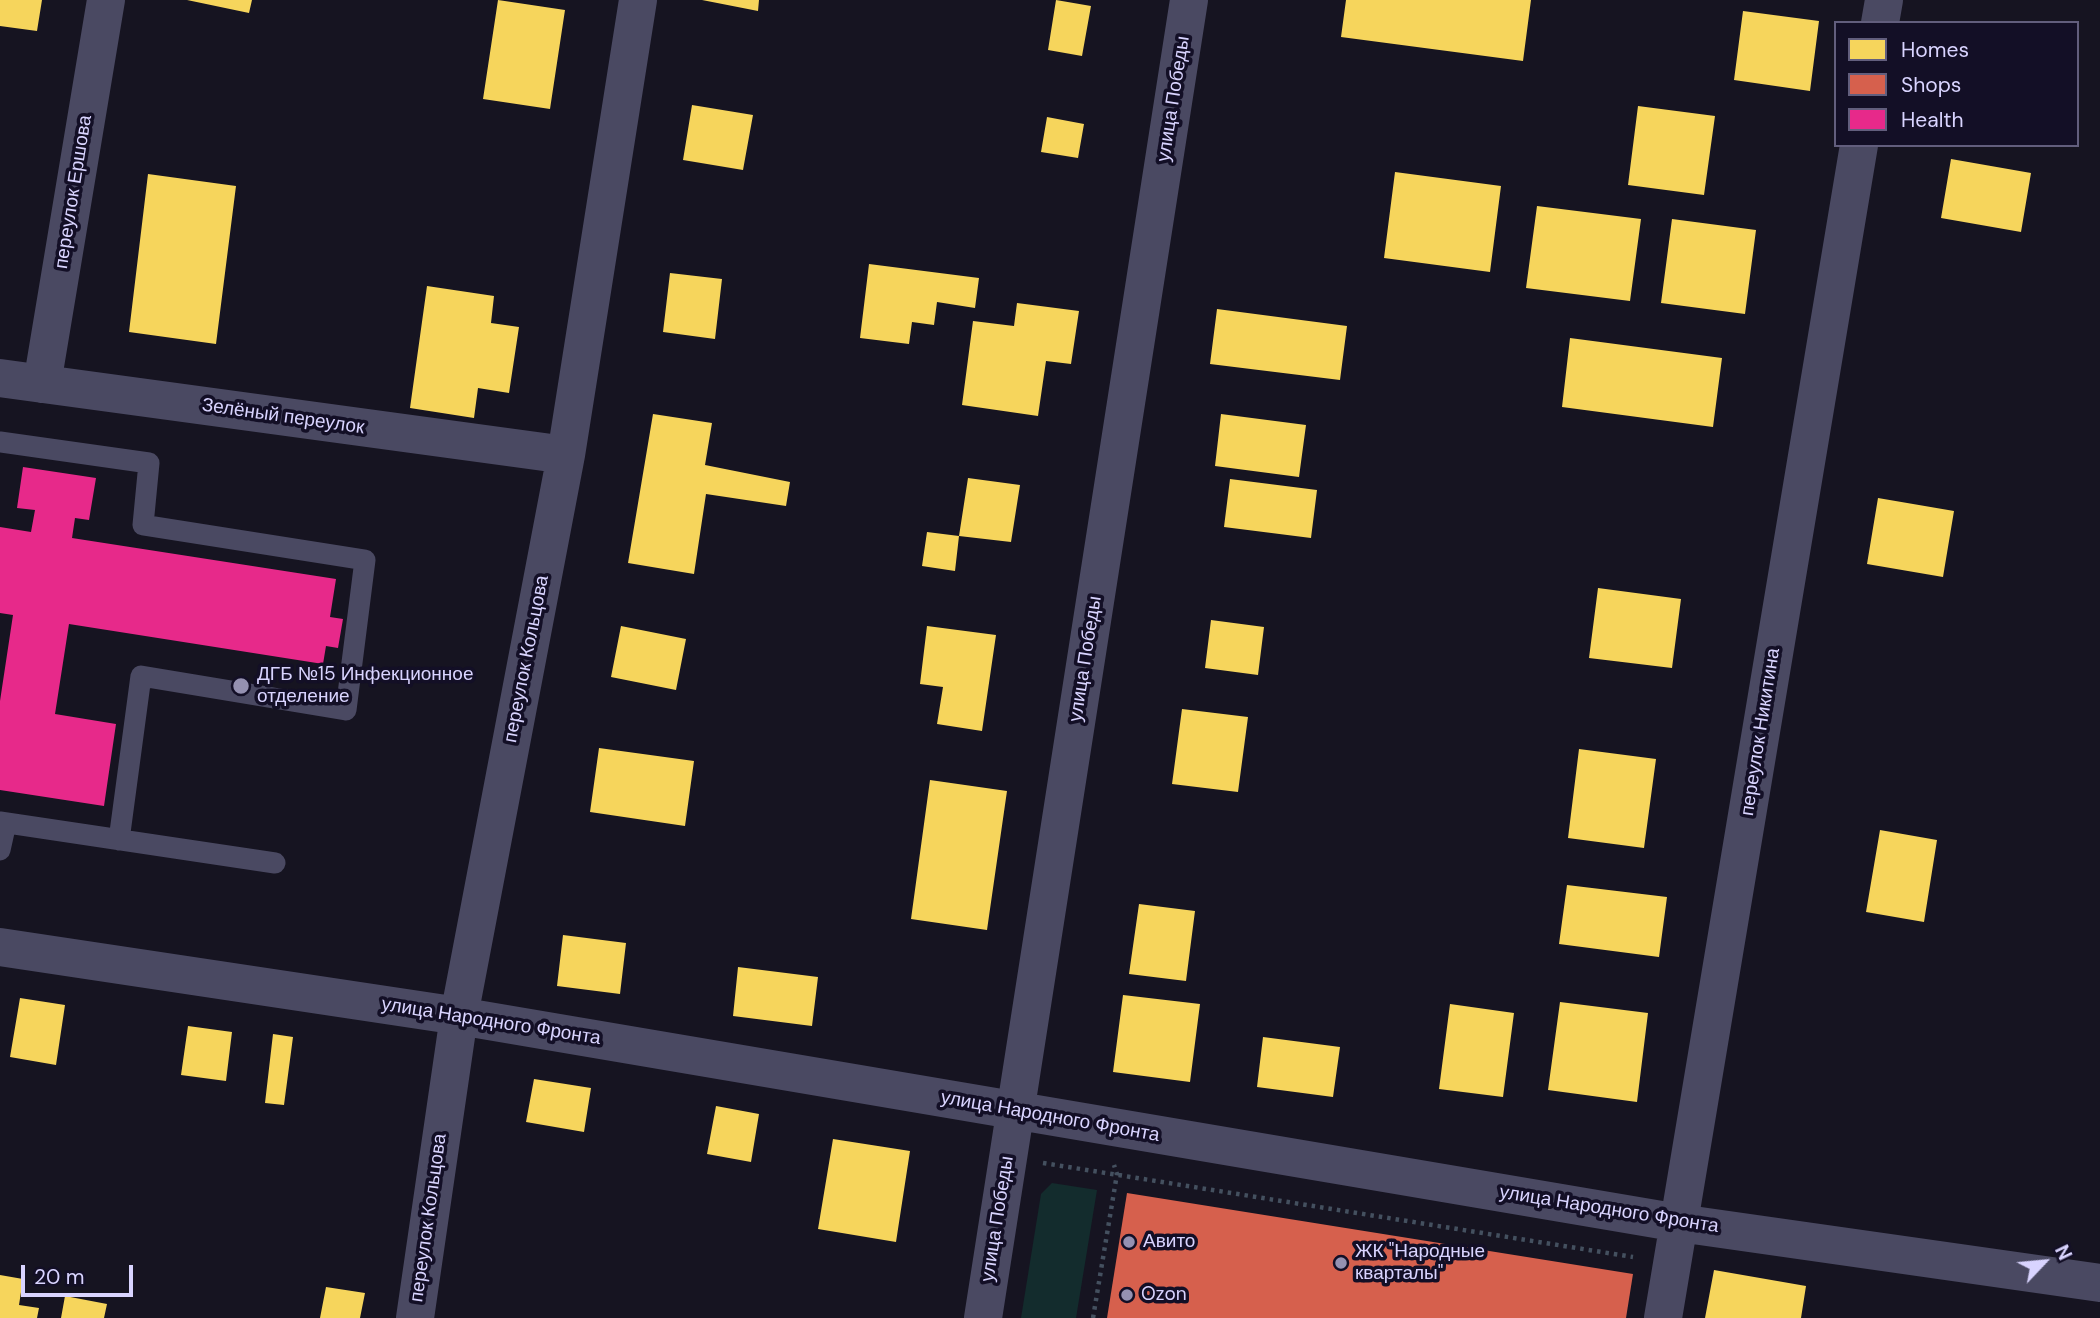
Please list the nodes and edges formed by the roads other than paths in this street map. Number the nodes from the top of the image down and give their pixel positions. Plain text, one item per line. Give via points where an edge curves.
1 (106, 0) edge
2 (638, 0) edge
3 (1189, 0) edge
4 (1884, 0) edge
5 (1880, 21) edge
6 (1860, 147) edge
7 (0, 378) edge
8 (42, 384) junction
9 (0, 442) edge
10 (566, 455) junction
11 (3, 823) edge
12 (119, 840) junction
13 (0, 850) edge
14 (275, 863) dead end
15 (0, 947) edge
16 (459, 1016) junction
17 (1015, 1111) junction
18 (1679, 1223) junction
19 (2100, 1283) edge
20 (415, 1318) edge
21 (983, 1318) edge
22 (1664, 1318) edge

1 - 8 street, переулок Ершова
2 - 10 street, переулок Кольцова
3 - 17 street, улица Победы
4 - 5 street
6 - 18 street, переулок Никитина
7 - 8 street, Зелёный переулок
8 - 10 street, Зелёный переулок
9 - 12 lane via 149,463 144,525 365,560 346,710 141,676
10 - 16 street, переулок Кольцова
11 - 12 lane
11 - 13 lane
12 - 14 lane
15 - 16 street, улица Народного Фронта
16 - 17 street, улица Народного Фронта
16 - 20 street, переулок Кольцова
17 - 18 street, улица Народного Фронта
17 - 21 street, улица Победы
18 - 19 street, улица Народного Фронта
18 - 22 street, переулок Никитина

